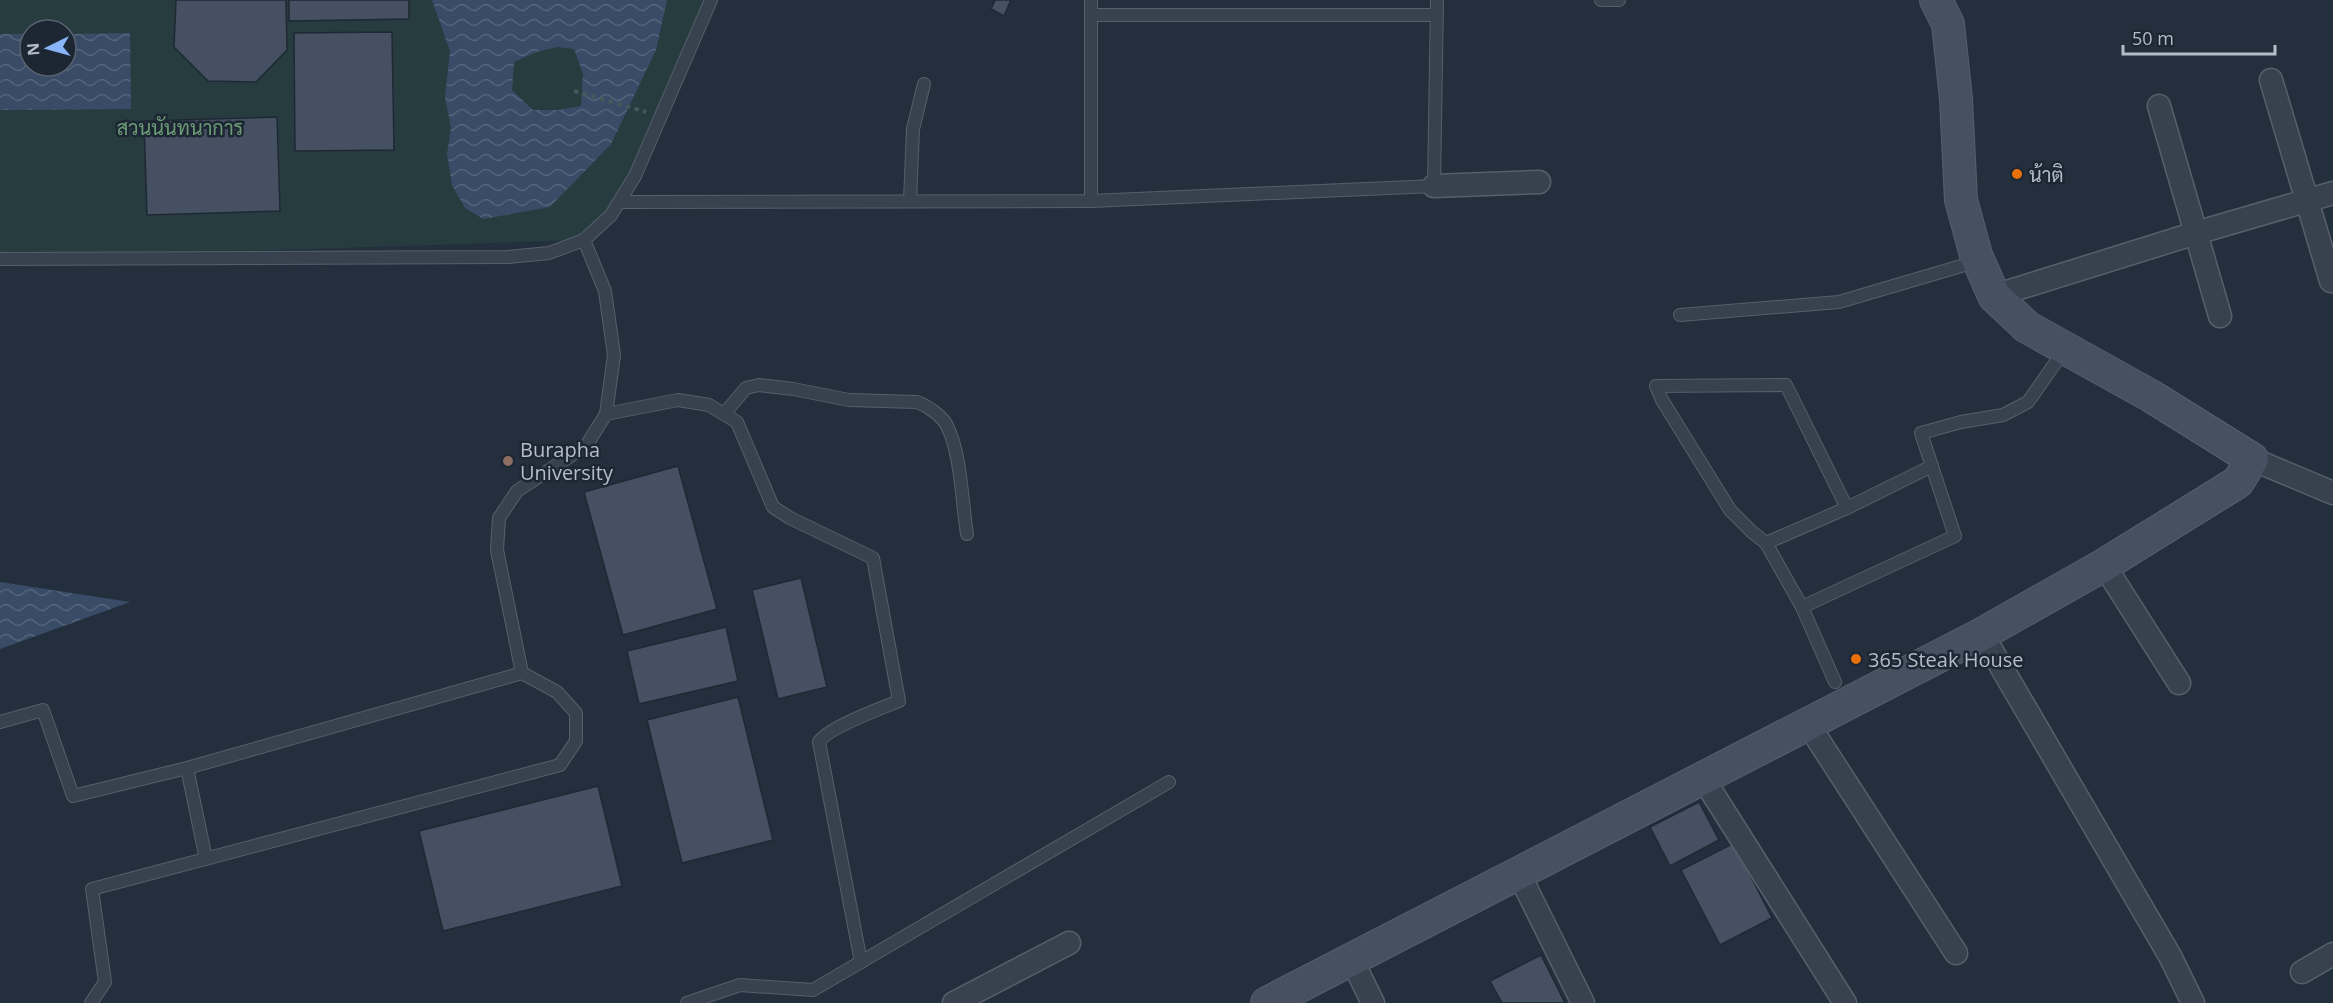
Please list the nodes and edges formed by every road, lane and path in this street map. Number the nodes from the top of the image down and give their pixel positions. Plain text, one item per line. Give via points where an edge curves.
1 (711, 0) edge
2 (1091, 0) edge
3 (1437, 0) edge
4 (1601, 0) edge
5 (1619, 0) edge
6 (1936, 0) edge
7 (1091, 15) junction
8 (1437, 15) junction
9 (2271, 80) dead end
10 (924, 84) dead end
11 (574, 91) dead end
12 (2159, 106) dead end
13 (633, 107) dead end
14 (1539, 182) dead end
15 (1434, 186) junction
16 (2333, 193) edge
17 (2306, 200) junction
18 (910, 201) junction
19 (1091, 201) junction
20 (620, 202) junction
21 (2196, 233) junction
22 (584, 240) junction
23 (0, 259) edge
24 (1979, 261) junction
25 (2331, 281) dead end
26 (1994, 296) junction
27 (1680, 315) dead end
28 (2220, 316) dead end
29 (2066, 348) junction
30 (606, 414) junction
31 (724, 414) junction
32 (2252, 459) junction
33 (1932, 466) junction
34 (2333, 493) edge
35 (1847, 508) junction
36 (966, 534) dead end
37 (1766, 543) junction
38 (2104, 565) junction
39 (1802, 607) junction
40 (1982, 634) junction
41 (522, 673) junction
42 (1835, 682) dead end
43 (2179, 683) dead end
44 (0, 722) edge
45 (1808, 724) junction
46 (188, 768) junction
47 (1703, 778) junction
48 (1169, 782) dead end
49 (206, 859) junction
50 (1518, 873) junction
51 (1069, 944) dead end
52 (1956, 953) dead end
53 (2333, 954) edge
54 (1351, 958) junction
55 (861, 962) junction
56 (2302, 972) dead end
57 (91, 1003) edge
58 (687, 1003) edge
59 (954, 1003) edge
60 (1267, 1003) edge
61 (1373, 1003) edge
62 (1583, 1003) edge
63 (1845, 1003) edge
64 (2193, 1003) edge

1 - 20 lane
2 - 7 lane
3 - 8 lane
4 - 5 lane
6 - 24 street via 1948,24 1961,200
7 - 8 lane
7 - 19 lane
8 - 15 lane
9 - 17 street
10 - 18 lane via 913,129
11 - 13 path
12 - 21 street
14 - 15 street
15 - 19 lane
16 - 17 street
17 - 21 street
17 - 25 street
18 - 19 lane
18 - 20 lane
20 - 22 lane
21 - 26 street
21 - 28 street
22 - 23 lane via 549,253 508,257
22 - 30 lane via 605,291 614,355
24 - 26 street
24 - 27 lane via 1839,302
26 - 29 street via 2027,327
29 - 32 street
29 - 33 lane via 2028,402 2003,415 1921,433
30 - 31 lane via 678,400 710,405
30 - 41 lane via 586,446 517,491 499,518 497,550
31 - 36 lane via 746,388 759,385 849,400 927,405 948,426
31 - 55 lane via 737,422 773,507 873,558 898,701 841,727 819,742
32 - 34 street
32 - 38 street via 2238,482
33 - 35 lane
33 - 39 lane via 1955,536
35 - 37 lane
35 - 37 lane via 1786,385 1656,386 1730,510
37 - 39 lane
38 - 40 street
38 - 43 street
39 - 42 lane
40 - 45 street
40 - 64 street via 2170,956
41 - 46 lane
41 - 49 lane via 557,692 576,713 576,741 560,765
44 - 46 lane via 43,710 73,796
45 - 47 street
45 - 52 street
46 - 49 lane
47 - 50 street
47 - 63 street
48 - 55 lane
49 - 57 lane via 92,889 105,982
50 - 54 street
50 - 62 street
51 - 59 street
53 - 56 street
54 - 60 street
54 - 61 street
55 - 58 lane via 813,990 740,985

